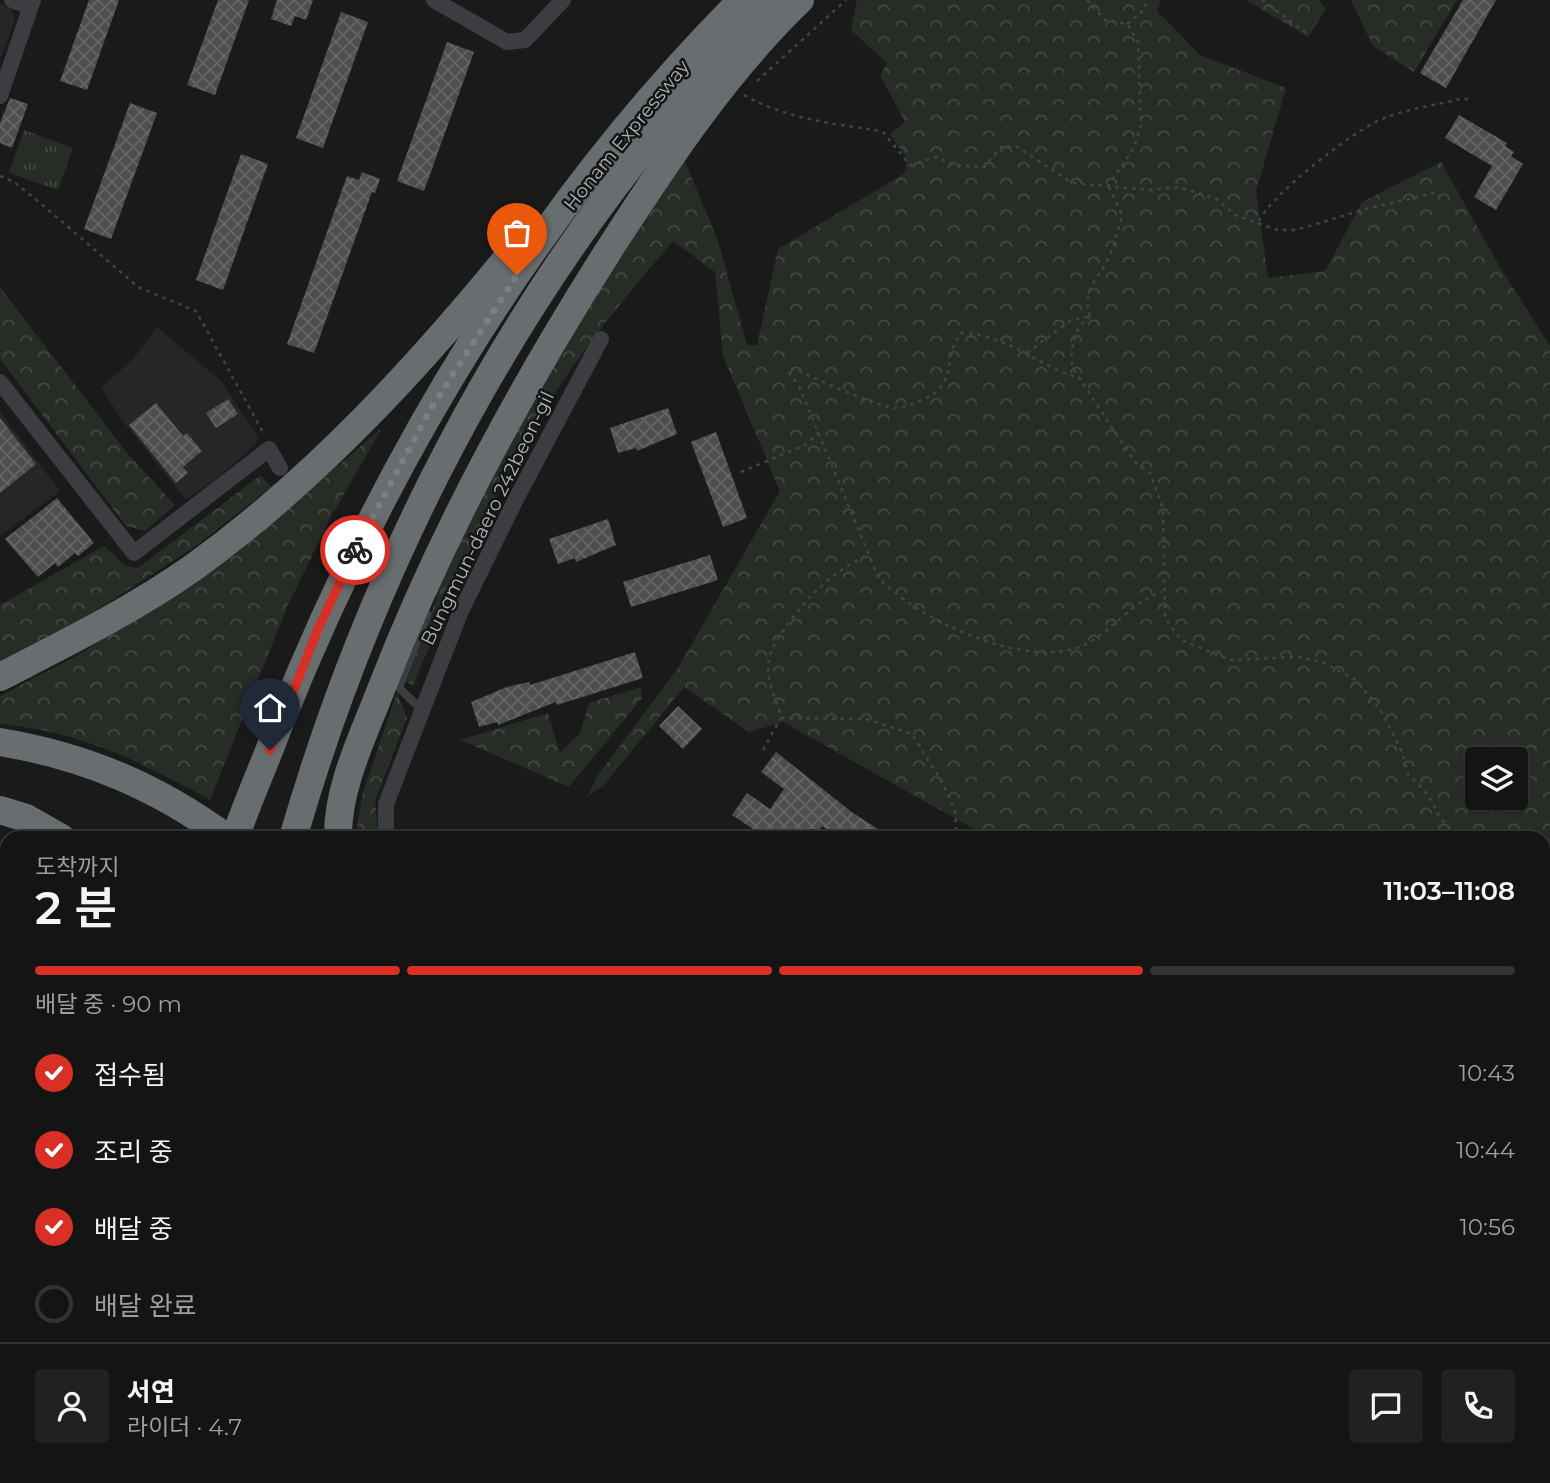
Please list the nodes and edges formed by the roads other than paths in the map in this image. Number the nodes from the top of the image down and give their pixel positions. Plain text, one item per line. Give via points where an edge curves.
1 (12, 0) edge
2 (434, 0) edge
3 (563, 0) edge
4 (742, 0) edge
5 (776, 0) edge
6 (800, 0) edge
7 (31, 3) edge
8 (771, 29) junction
9 (0, 96) edge
10 (639, 112) junction
11 (601, 339) dead end
12 (0, 382) edge
13 (280, 468) dead end
14 (432, 602) dead end
15 (0, 677) edge
16 (421, 709) junction
17 (0, 742) edge
18 (0, 810) edge
19 (306, 826) edge
20 (49, 831) edge
21 (231, 831) edge
22 (236, 831) edge
23 (339, 831) edge
24 (386, 831) edge
25 (0, 1444) edge
26 (0, 1464) edge

1 - 7 street
2 - 3 street via 507,43 524,40
4 - 10 highway, Honam Expressway
5 - 19 highway, Honam Expressway via 699,83 621,179 538,297 488,381 397,555 344,689
6 - 8 highway
7 - 9 street
8 - 19 highway via 713,87 651,161 563,287 483,416 396,592
8 - 23 highway via 652,183 518,398 415,601 346,788
10 - 15 highway via 552,202 430,348 331,452 265,511 194,567 137,604
10 - 22 highway, Honam Expressway via 530,255 410,445 318,629
11 - 16 street, Bungmun-daero 242beon-gil via 466,601
12 - 13 street via 134,553 269,449
14 - 16 lane via 399,688
16 - 24 street, Bungmun-daero 242beon-gil via 386,804
17 - 21 highway via 81,760 118,774
18 - 20 highway
25 - 26 lane

